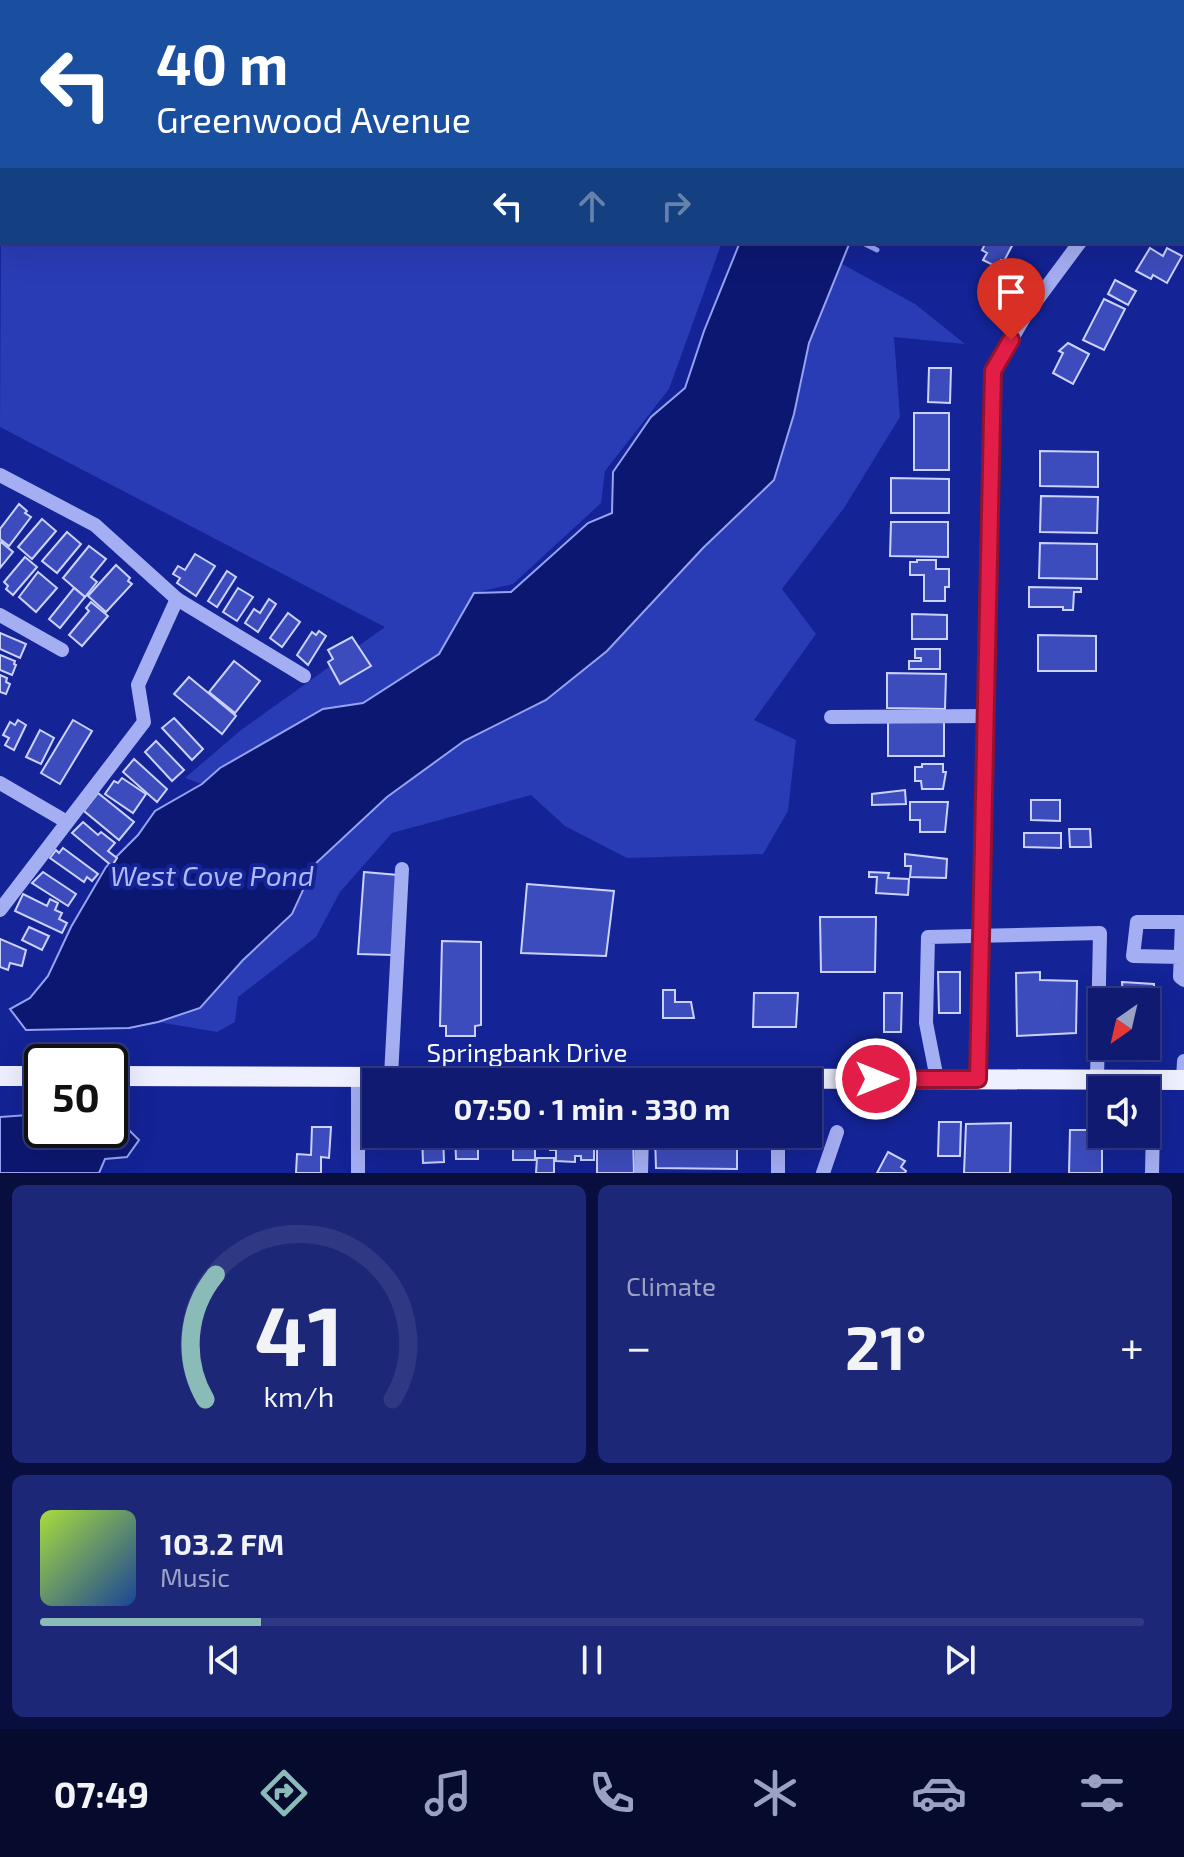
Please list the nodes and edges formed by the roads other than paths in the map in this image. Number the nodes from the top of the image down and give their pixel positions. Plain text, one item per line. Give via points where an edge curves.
1 (1079, 244) edge
2 (0, 475) edge
3 (177, 599) junction
4 (0, 615) edge
5 (62, 650) dead end
6 (304, 676) dead end
7 (986, 716) junction
8 (831, 717) dead end
9 (0, 783) edge
10 (67, 822) junction
11 (402, 869) dead end
12 (0, 910) edge
13 (981, 937) junction
14 (1181, 957) dead end
15 (1184, 980) edge
16 (1184, 1061) edge
17 (391, 1068) edge
18 (358, 1075) junction
19 (362, 1075) edge
20 (0, 1076) edge
21 (24, 1076) edge
22 (128, 1076) edge
23 (1097, 1076) edge
24 (937, 1079) junction
25 (978, 1079) junction
26 (822, 1080) edge
27 (1088, 1080) edge
28 (1160, 1080) edge
29 (1184, 1080) edge
30 (837, 1132) dead end
31 (642, 1148) edge
32 (778, 1148) edge
33 (1153, 1148) edge
34 (358, 1173) edge
35 (641, 1173) edge
36 (778, 1173) edge
37 (823, 1173) edge
38 (1152, 1173) edge

1 - 7 street via 1025,316 993,371
2 - 3 street via 95,525
3 - 6 street
3 - 10 street via 138,685 144,722
4 - 5 street
7 - 8 street
7 - 13 street
9 - 10 street
10 - 12 street
11 - 17 street
13 - 23 street via 1100,933
13 - 24 street via 928,937 926,1023
13 - 25 street
14 - 15 street
16 - 29 street
18 - 19 main road, Springbank Drive
18 - 22 main road, Springbank Drive
18 - 34 street
20 - 21 main road
24 - 25 main road, Springbank Drive
24 - 26 main road, Springbank Drive
25 - 27 main road, Springbank Drive
28 - 29 main road, Springbank Drive
30 - 37 street
31 - 35 street
32 - 36 street
33 - 38 street

